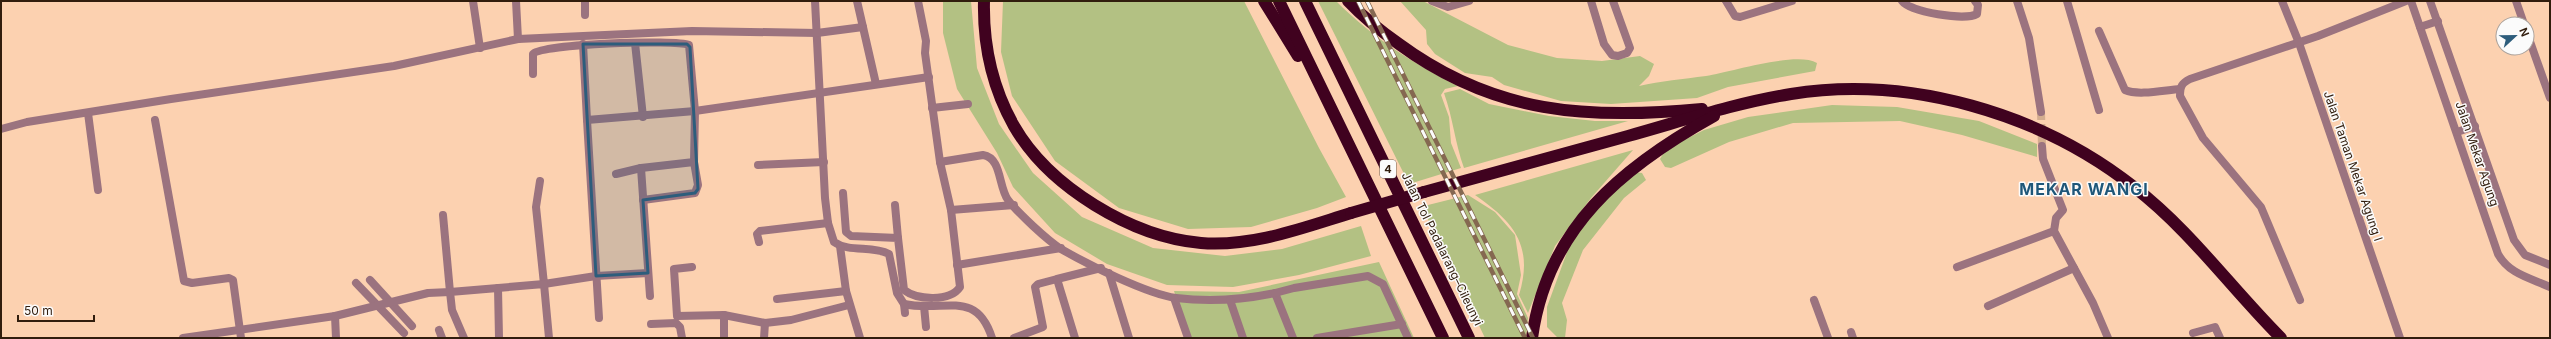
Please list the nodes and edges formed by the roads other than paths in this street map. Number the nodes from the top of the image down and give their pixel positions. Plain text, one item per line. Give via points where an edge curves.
1 (473, 1) edge
2 (516, 1) edge
3 (584, 1) edge
4 (815, 1) edge
5 (857, 1) edge
6 (918, 1) edge
7 (984, 1) edge
8 (1264, 1) edge
9 (1278, 1) edge
10 (1305, 1) edge
11 (1348, 1) edge
12 (1432, 1) edge
13 (1469, 1) edge
14 (1591, 1) edge
15 (1613, 1) edge
16 (1726, 1) edge
17 (1792, 1) edge
18 (1902, 1) edge
19 (1976, 1) edge
20 (2017, 1) edge
21 (2067, 1) edge
22 (2282, 1) edge
23 (2406, 1) edge
24 (2411, 1) edge
25 (2430, 1) edge
26 (2516, 1) edge
27 (585, 15) dead end
28 (2521, 16) edge
29 (2438, 21) junction
30 (863, 27) junction
31 (2420, 27) junction
32 (2099, 31) dead end
33 (817, 33) junction
34 (518, 39) junction
35 (635, 43) junction
36 (2299, 43) junction
37 (583, 44) junction
38 (480, 48) junction
39 (2535, 55) edge
40 (533, 74) dead end
41 (928, 77) junction
42 (876, 84) junction
43 (2180, 89) junction
44 (821, 91) junction
45 (1324, 95) junction
46 (2550, 98) edge
47 (968, 104) dead end
48 (1732, 106) junction
49 (932, 108) junction
50 (2099, 110) dead end
51 (695, 111) junction
52 (2041, 112) tunnel mouth
53 (88, 113) junction
54 (643, 117) junction
55 (155, 120) dead end
56 (587, 120) junction
57 (2475, 126) junction
58 (1, 129) edge
59 (2457, 132) junction
60 (2042, 146) tunnel mouth
61 (694, 162) junction
62 (824, 162) junction
63 (940, 162) junction
64 (758, 165) dead end
65 (641, 168) junction
66 (616, 174) dead end
67 (540, 181) dead end
68 (98, 190) dead end
69 (843, 193) dead end
70 (643, 200) junction
71 (895, 205) dead end
72 (1014, 205) junction
73 (951, 210) junction
74 (443, 215) dead end
75 (828, 223) junction
76 (2054, 231) junction
77 (898, 238) junction
78 (759, 242) dead end
79 (840, 246) junction
80 (1061, 248) junction
81 (957, 265) junction
82 (2550, 265) edge
83 (692, 266) dead end
84 (1957, 267) dead end
85 (1100, 268) junction
86 (2074, 268) junction
87 (648, 273) junction
88 (1109, 273) junction
89 (596, 276) junction
90 (1057, 279) junction
91 (370, 280) dead end
92 (356, 283) dead end
93 (544, 284) junction
94 (2550, 287) edge
95 (498, 288) junction
96 (846, 291) junction
97 (450, 292) junction
98 (1275, 293) junction
99 (650, 296) dead end
100 (1174, 298) junction
101 (777, 299) dead end
102 (1230, 300) junction
103 (1814, 300) dead end
104 (2300, 300) dead end
105 (391, 301) junction
106 (904, 304) junction
107 (376, 305) junction
108 (850, 305) junction
109 (924, 306) junction
110 (1988, 306) dead end
111 (2254, 311) junction
112 (905, 313) dead end
113 (724, 315) junction
114 (336, 316) junction
115 (599, 318) dead end
116 (765, 323) junction
117 (651, 324) dead end
118 (1402, 324) junction
119 (412, 326) dead end
120 (926, 327) dead end
121 (404, 333) dead end
122 (2193, 333) dead end
123 (241, 334) edge
124 (2107, 335) edge
125 (337, 337) edge
126 (183, 338) edge
127 (464, 338) edge
128 (499, 338) edge
129 (549, 338) edge
130 (682, 338) edge
131 (724, 338) edge
132 (764, 338) edge
133 (860, 338) edge
134 (992, 338) edge
135 (1014, 338) edge
136 (1075, 338) edge
137 (1129, 338) edge
138 (1188, 338) edge
139 (1243, 338) edge
140 (1293, 338) edge
141 (1317, 338) edge
142 (1408, 338) edge
143 (1443, 338) edge
144 (1469, 338) edge
145 (1532, 338) edge
146 (1828, 338) edge
147 (2220, 338) edge
148 (2269, 338) edge
149 (2281, 338) edge
150 (2400, 338) edge

1 - 38 street
2 - 34 street
3 - 27 street
4 - 33 street
5 - 30 street
6 - 41 street via 926,41
7 - 48 highway, bridge via 983,24 989,64 998,92 1015,127 1041,160 1070,187 1100,209 1132,226 1200,243 1233,243 1277,236
8 - 45 highway
9 - 45 highway, 4
10 - 144 highway, Jalan Tol Padalarang–Cileunyi / 4
11 - 48 highway via 1412,54 1438,70 1503,99 1558,110 1605,114 1656,113
12 - 13 street via 1448,7
14 - 15 street via 1604,44 1612,54 1618,56 1627,53 1630,48
16 - 17 street via 1735,16 1740,17
18 - 19 street via 1925,12 1967,18 1976,14
20 - 52 street via 2029,38
21 - 50 street
22 - 36 street, Jalan Taman Mekar Agung I
23 - 36 street
24 - 31 street, Jalan Mekar Agung
25 - 29 street, Jalan Mekar Agung
26 - 28 street
29 - 31 street
29 - 57 street, Jalan Mekar Agung
30 - 33 street
30 - 42 street
31 - 59 street, Jalan Mekar Agung
32 - 43 street via 2126,90 2136,94 2152,90
33 - 34 street via 692,31
33 - 44 street
34 - 38 street
35 - 37 street
35 - 51 street via 689,45
35 - 54 street
36 - 43 street via 2190,79 2182,83
36 - 150 street, Jalan Taman Mekar Agung I
37 - 40 street via 535,51
37 - 56 street
38 - 53 street via 394,66
39 - 46 street
41 - 42 street
41 - 49 street
42 - 44 street
43 - 104 street via 2180,96 2203,138 2261,207
44 - 51 street
44 - 62 street
45 - 143 highway, 4
47 - 49 street
48 - 111 highway via 1792,94 1851,90 1905,92 1952,101 2008,117 2096,160 2164,210
48 - 145 highway via 1670,140 1618,178 1588,209 1576,224 1553,264 1535,316
49 - 63 street
51 - 54 street
51 - 61 street
53 - 58 street via 26,122
53 - 68 street
54 - 56 street
55 - 123 street via 184,281 192,283 229,278 233,280
56 - 89 street
57 - 59 street
57 - 82 street, Jalan Mekar Agung via 2518,248 2525,255
59 - 94 street, Jalan Mekar Agung via 2504,265
60 - 76 street via 2043,159 2063,210 2056,218
61 - 65 street
61 - 70 street via 698,185 695,193
62 - 64 street
62 - 75 street
63 - 72 street via 990,156 995,162 1002,188 1008,200
63 - 73 street
65 - 66 street
65 - 70 street
67 - 93 street via 536,207
69 - 77 street via 846,232 851,236
70 - 87 street
71 - 77 street
72 - 73 street
72 - 80 street via 1038,230
73 - 81 street
74 - 97 street
75 - 78 street via 760,231 757,234
75 - 79 street via 834,242
76 - 84 street
76 - 86 street
77 - 81 street via 901,282 904,290 911,296 948,297 957,291 960,287
79 - 96 street
79 - 106 street via 868,247 889,254 897,292
80 - 81 street
80 - 85 street
83 - 113 street via 674,269 677,316
85 - 88 street
85 - 90 street
86 - 110 street
86 - 124 street
87 - 89 street
87 - 99 street
88 - 100 street
88 - 137 street
89 - 93 street
89 - 115 street
90 - 135 street via 1035,287 1043,327
90 - 136 street
91 - 105 street
92 - 107 street
93 - 95 street
93 - 129 street
95 - 97 street
95 - 128 street
96 - 101 street
96 - 108 street
97 - 105 street via 428,293
97 - 127 street via 452,310
98 - 102 street
98 - 118 street via 1368,276 1383,284
98 - 140 street
100 - 102 street
100 - 138 street
102 - 139 street
103 - 146 street
105 - 107 street
105 - 119 street
106 - 109 street
106 - 112 street
107 - 114 street
107 - 121 street
108 - 116 street via 791,320
108 - 133 street
109 - 120 street
109 - 134 street via 969,307 985,319
111 - 148 highway
111 - 149 highway
113 - 116 street
113 - 131 street
114 - 123 street
114 - 125 street
116 - 132 street
117 - 130 street via 676,323 680,327
118 - 141 street
118 - 142 street
122 - 147 street via 2214,327
123 - 126 street

